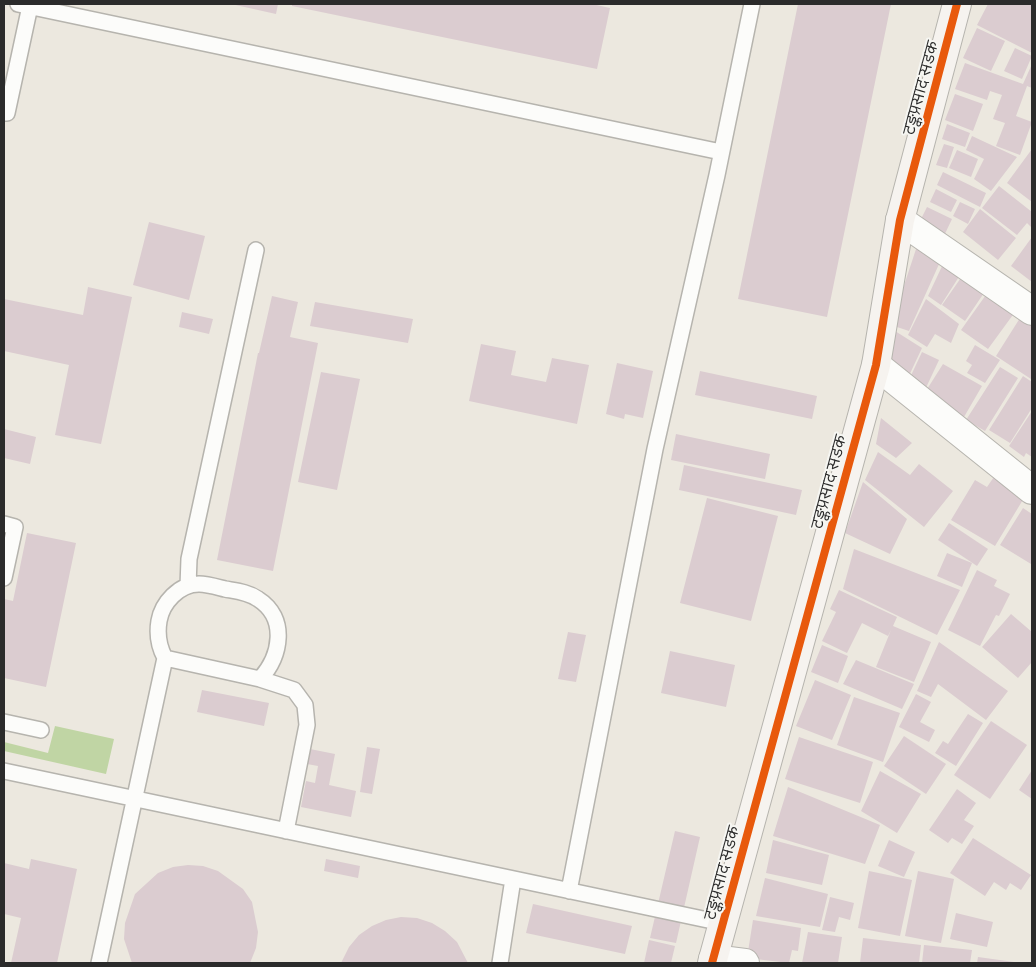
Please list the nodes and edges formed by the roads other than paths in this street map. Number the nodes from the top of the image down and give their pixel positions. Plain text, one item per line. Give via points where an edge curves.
1 (752, 4) edge
2 (957, 4) edge
3 (24, 5) edge
4 (4, 113) edge
5 (721, 152) junction
6 (900, 220) junction
7 (256, 250) dead end
8 (1032, 311) edge
9 (876, 365) junction
10 (1032, 490) edge
11 (4, 524) edge
12 (4, 578) edge
13 (188, 586) junction
14 (166, 658) junction
15 (260, 679) junction
16 (4, 722) edge
17 (41, 730) dead end
18 (4, 771) edge
19 (134, 798) junction
20 (286, 831) junction
21 (513, 879) junction
22 (570, 891) junction
23 (722, 923) junction
24 (713, 961) edge
25 (100, 963) edge
26 (500, 963) edge
27 (745, 963) edge

1 - 5 lane
2 - 6 street, टङ्कप्रसाद सडक
3 - 4 lane via 7,114
3 - 5 lane
5 - 22 lane via 655,449
6 - 8 street
6 - 9 street, टङ्कप्रसाद सडक
7 - 13 lane via 189,559
9 - 10 street
9 - 23 street, टङ्कप्रसाद सडक
11 - 12 lane via 15,527
13 - 14 lane via 171,598 160,616 159,640
13 - 15 lane via 199,584 249,594 267,607 278,627 278,649
14 - 15 lane
14 - 19 lane
15 - 20 lane via 294,690 304,705 307,726
16 - 17 lane
18 - 19 lane
19 - 20 lane
19 - 25 lane
20 - 21 lane
21 - 22 lane
21 - 26 lane
22 - 23 lane
23 - 24 street, टङ्कप्रसाद सडक
24 - 27 street

